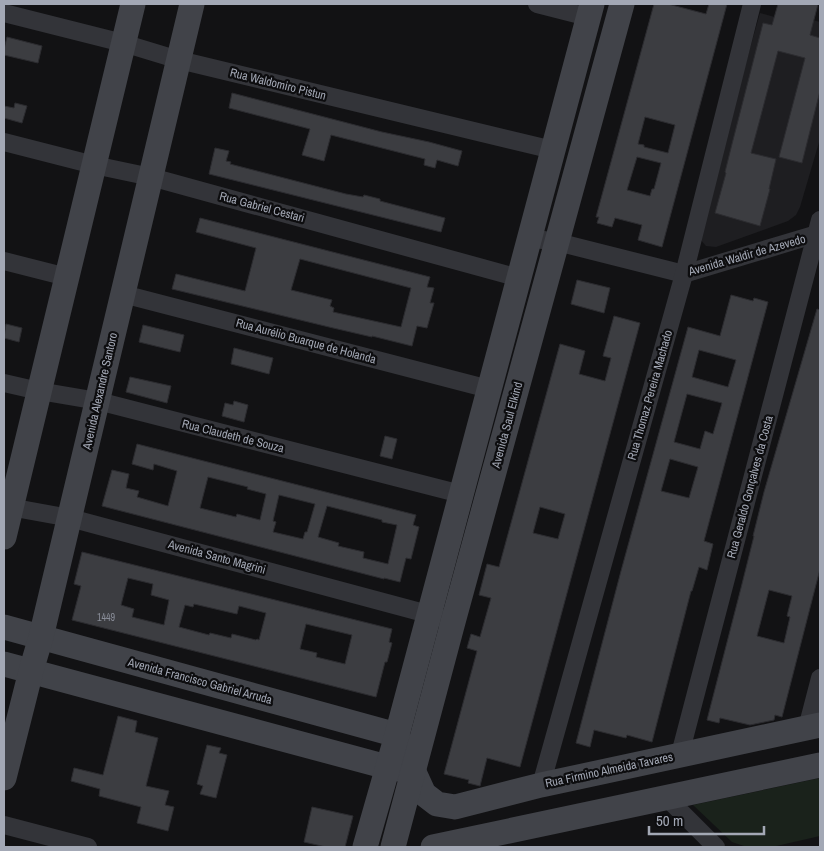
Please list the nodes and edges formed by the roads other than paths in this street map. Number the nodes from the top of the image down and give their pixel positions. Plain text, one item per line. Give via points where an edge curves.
1 (133, 4) edge
2 (192, 4) edge
3 (537, 4) edge
4 (622, 4) edge
5 (752, 4) edge
6 (590, 10) edge
7 (4, 13) edge
8 (123, 43) junction
9 (179, 60) junction
10 (4, 142) edge
11 (553, 150) junction
12 (94, 165) junction
13 (151, 177) junction
14 (819, 230) edge
15 (529, 238) junction
16 (557, 242) junction
17 (4, 261) edge
18 (684, 274) junction
19 (67, 277) junction
20 (519, 278) junction
21 (123, 294) junction
22 (4, 383) edge
23 (489, 389) junction
24 (39, 392) junction
25 (98, 402) junction
26 (461, 494) junction
27 (7, 507) edge
28 (70, 518) junction
29 (4, 537) edge
30 (429, 614) junction
31 (453, 622) junction
32 (4, 627) edge
33 (41, 637) junction
34 (4, 664) edge
35 (31, 671) junction
36 (820, 678) edge
37 (813, 726) edge
38 (396, 735) junction
39 (680, 754) junction
40 (820, 765) edge
41 (387, 767) junction
42 (414, 772) junction
43 (4, 778) edge
44 (541, 785) junction
45 (666, 798) junction
46 (4, 825) edge
47 (88, 847) edge
48 (364, 847) edge
49 (393, 847) edge
50 (433, 847) edge
51 (716, 847) edge

1 - 8 main road
2 - 9 main road, Avenida Alexandre Santoro
3 - 6 street
4 - 16 main road, Avenida Saul Elkind
5 - 18 street, Rua Thomaz Pereira Machado
6 - 11 main road
7 - 8 street, Rua Waldomiro Pistun
8 - 9 street, Rua Waldomiro Pistun
8 - 12 main road
9 - 11 street, Rua Waldomiro Pistun
9 - 13 main road, Avenida Alexandre Santoro
10 - 12 street, Rua Gabriel Cestari
11 - 15 main road
12 - 13 street, Rua Gabriel Cestari
12 - 19 main road
13 - 20 street, Rua Gabriel Cestari
13 - 21 main road, Avenida Alexandre Santoro
14 - 18 street, Avenida Waldir de Azevedo
14 - 39 street, Rua Geraldo Gonçalves da Costa
15 - 16 street, Avenida Waldir de Azevedo
15 - 20 main road
16 - 18 street, Avenida Waldir de Azevedo
16 - 31 main road, Avenida Saul Elkind
17 - 19 street
18 - 44 street, Rua Thomaz Pereira Machado
19 - 24 main road
20 - 23 main road
21 - 23 street, Rua Aurélio Buarque de Holanda
21 - 25 main road, Avenida Alexandre Santoro
22 - 24 street, Rua Claudeth de Souza
23 - 26 main road
24 - 25 street, Rua Claudeth de Souza
24 - 27 main road
25 - 26 street, Rua Claudeth de Souza
25 - 28 main road, Avenida Alexandre Santoro
26 - 30 main road
27 - 28 street, Avenida Santo Magrini
27 - 29 main road
28 - 30 street, Avenida Santo Magrini
28 - 33 main road, Avenida Alexandre Santoro
30 - 31 street, Avenida Santo Magrini
30 - 38 main road
31 - 42 main road, Avenida Saul Elkind
32 - 33 main road, Avenida Francisco Gabriel Arruda
33 - 35 main road, Avenida Alexandre Santoro
33 - 38 main road, Avenida Francisco Gabriel Arruda
34 - 35 main road
35 - 41 main road
35 - 43 main road, Avenida Alexandre Santoro
36 - 37 street
37 - 39 main road, Rua Firmino Almeida Tavares
38 - 41 main road
38 - 42 main road, Rua Firmino Almeida Tavares
39 - 44 main road, Rua Firmino Almeida Tavares
40 - 45 main road
41 - 42 main road
41 - 48 main road
42 - 44 main road, Rua Firmino Almeida Tavares via 424,794 437,804 455,807
42 - 49 main road, Avenida Saul Elkind
45 - 50 main road
45 - 51 street
46 - 47 street

